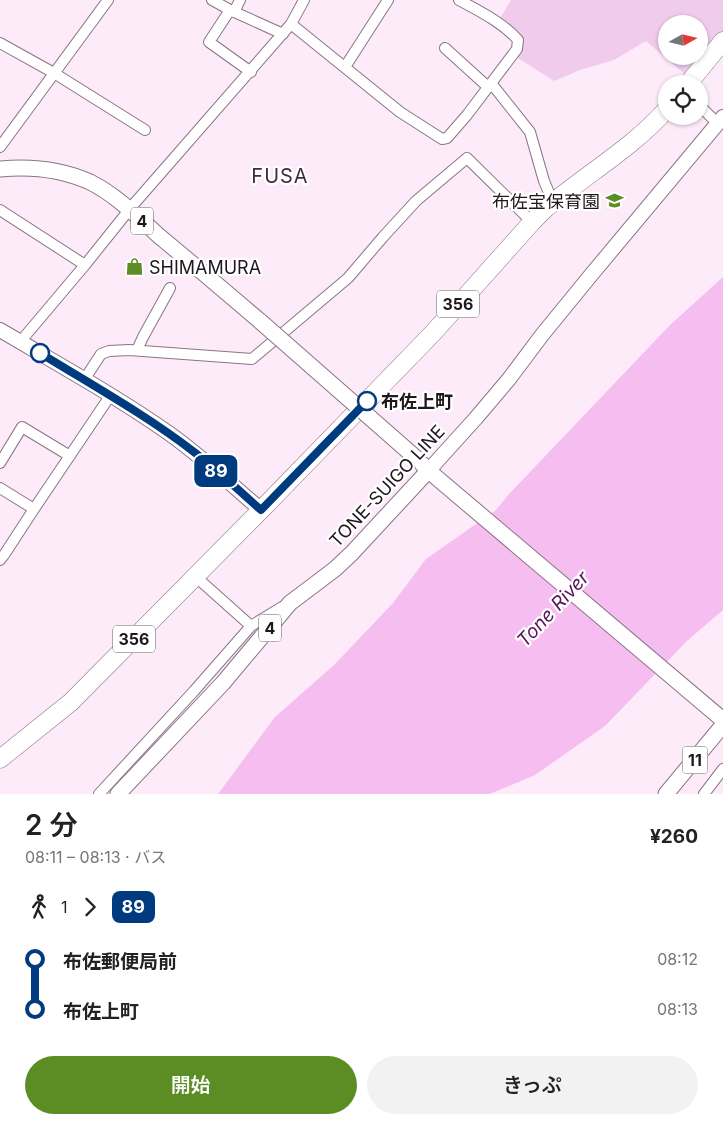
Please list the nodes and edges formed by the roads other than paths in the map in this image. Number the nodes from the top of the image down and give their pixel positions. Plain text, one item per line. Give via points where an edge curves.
1 (108, 0) edge
2 (212, 0) edge
3 (240, 0) edge
4 (304, 0) edge
5 (388, 0) edge
6 (459, 0) edge
7 (232, 11) junction
8 (291, 24) junction
9 (283, 34) junction
10 (723, 41) edge
11 (0, 43) edge
12 (445, 48) dead end
13 (345, 67) junction
14 (251, 72) junction
15 (54, 73) junction
16 (695, 75) edge
17 (490, 85) junction
18 (708, 111) edge
19 (658, 119) edge
20 (721, 120) edge
21 (145, 130) dead end
22 (0, 147) edge
23 (0, 169) edge
24 (553, 202) junction
25 (0, 210) edge
26 (129, 210) junction
27 (532, 222) junction
28 (85, 266) junction
29 (170, 288) dead end
30 (0, 330) edge
31 (20, 342) junction
32 (137, 350) junction
33 (84, 380) junction
34 (110, 396) junction
35 (70, 456) junction
36 (0, 463) edge
37 (433, 474) junction
38 (0, 488) edge
39 (34, 509) junction
40 (261, 510) junction
41 (1, 556) edge
42 (195, 576) junction
43 (290, 603) junction
44 (251, 626) junction
45 (246, 656) junction
46 (718, 716) edge
47 (723, 725) edge
48 (0, 759) edge
49 (723, 769) edge
50 (707, 793) edge
51 (98, 794) edge
52 (118, 794) edge
53 (666, 794) edge

1 - 15 street
2 - 7 street
3 - 7 street
4 - 8 street
5 - 13 street
6 - 17 street via 483,13 518,40 517,49
7 - 9 street
7 - 14 street via 209,42
8 - 9 street
8 - 13 street
9 - 14 street
10 - 16 highway
11 - 15 street
12 - 17 street
13 - 17 street via 400,112 442,139 452,134
14 - 26 street
15 - 21 street
15 - 22 street
17 - 24 street via 530,132
18 - 20 street
19 - 24 highway, 356 via 638,138
20 - 37 main road, TONE-SUIGO LINE via 542,335
23 - 26 main road, 4 via 26,167 69,175 102,189
24 - 27 highway, 356
25 - 28 street
26 - 28 street
26 - 37 main road, 4, bridge
27 - 32 street via 467,158 416,202 348,278 252,359
27 - 40 highway, 356 via 433,333
28 - 31 street
29 - 32 street
30 - 31 main road
31 - 33 main road
32 - 33 street via 101,354
33 - 34 main road
34 - 35 street
34 - 40 main road via 197,454
35 - 36 street via 22,427
35 - 39 street
37 - 43 main road, TONE-SUIGO LINE / 4 via 352,554
37 - 46 main road, 4
38 - 39 street
39 - 41 street
40 - 42 highway, 356
42 - 44 street
42 - 48 highway, 356 via 71,702
43 - 44 street
43 - 45 main road, TONE-SUIGO LINE / 4
44 - 45 street
44 - 51 street
45 - 52 main road, TONE-SUIGO LINE / 4
47 - 53 main road, 11
49 - 50 street

